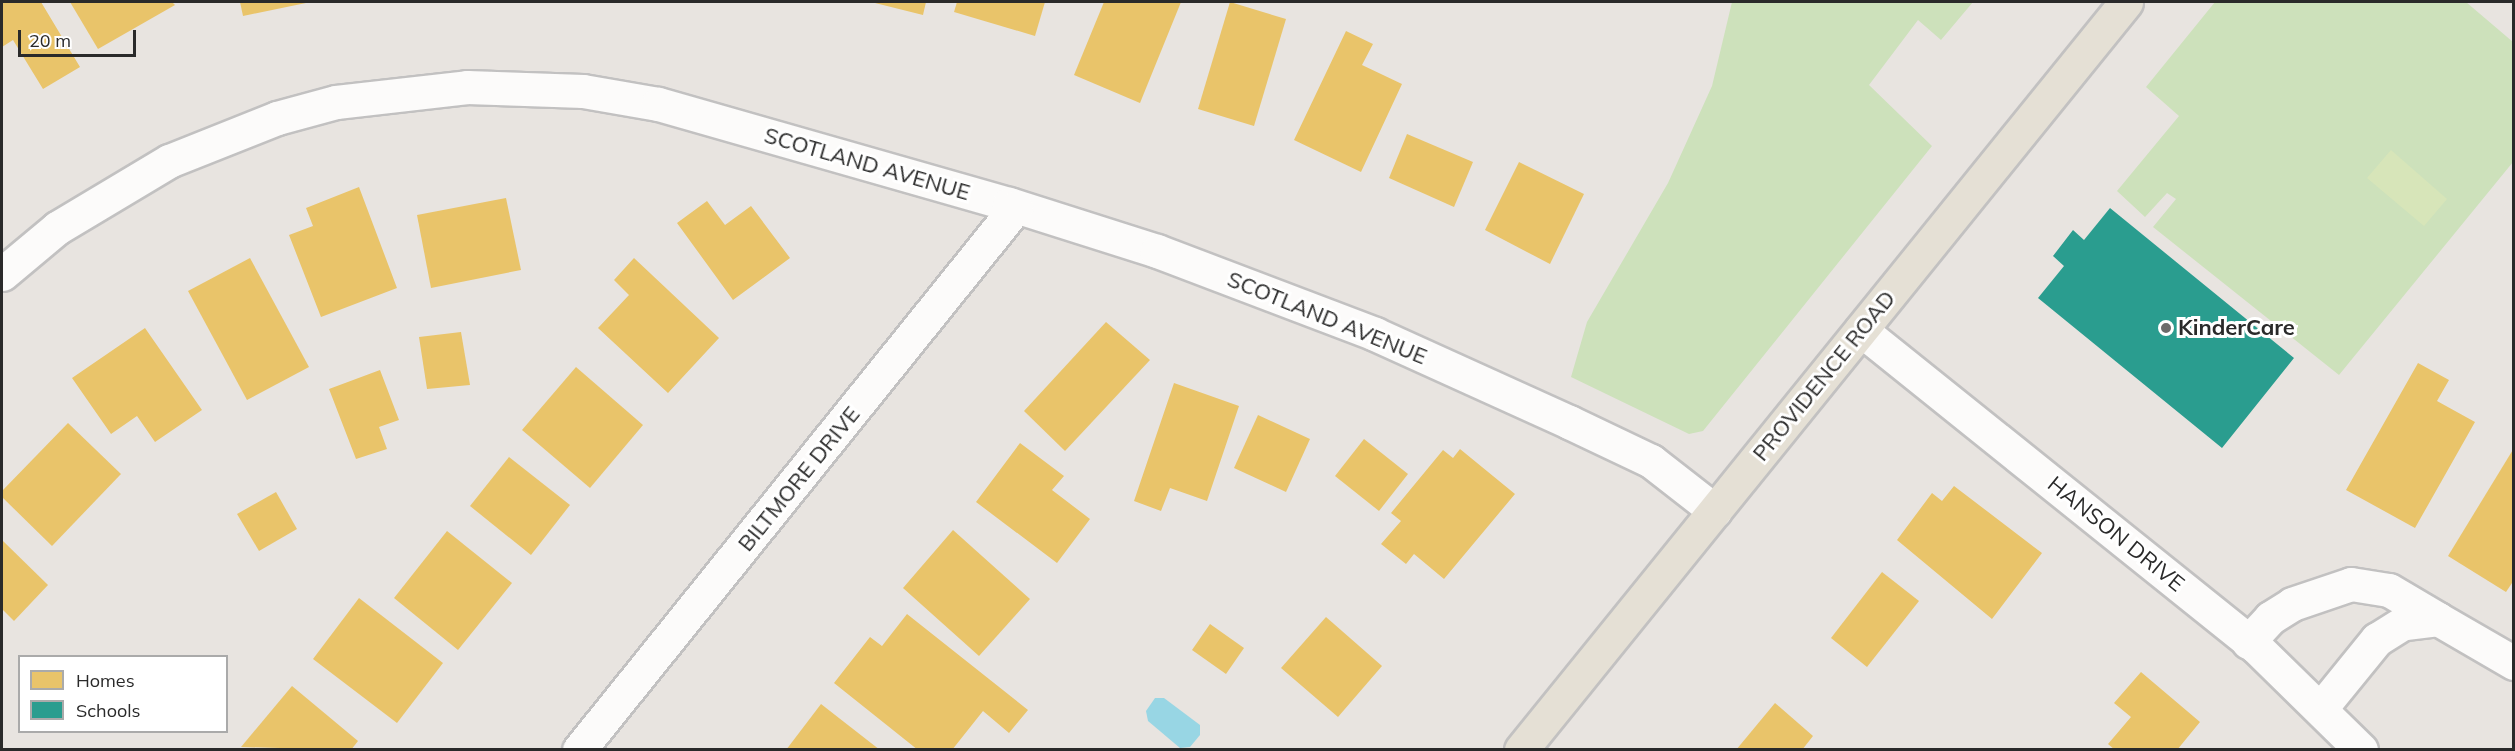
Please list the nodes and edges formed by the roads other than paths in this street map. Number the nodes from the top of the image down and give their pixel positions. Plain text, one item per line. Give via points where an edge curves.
1 (2126, 2) edge
2 (1016, 207) junction
3 (2, 274) edge
4 (1861, 330) junction
5 (1715, 511) junction
6 (2438, 619) junction
7 (2248, 642) junction
8 (2514, 663) edge
9 (2321, 708) junction
10 (579, 750) edge
11 (1521, 750) edge
12 (2361, 750) edge

1 - 4 main road, PROVIDENCE ROAD
2 - 3 street, SCOTLAND AVENUE via 658,104 583,91 467,87 336,102 277,118 169,161 57,228
2 - 5 street, SCOTLAND AVENUE via 1157,251 1375,334 1651,461
2 - 10 street, BILTMORE DRIVE
4 - 5 main road, PROVIDENCE ROAD
4 - 7 street, HANSON DRIVE
5 - 11 main road, PROVIDENCE ROAD
6 - 7 street via 2389,590 2351,584 2292,604 2270,618
6 - 8 street
6 - 9 street via 2403,623 2377,639
7 - 9 street, HANSON DRIVE
9 - 12 street, HANSON DRIVE

